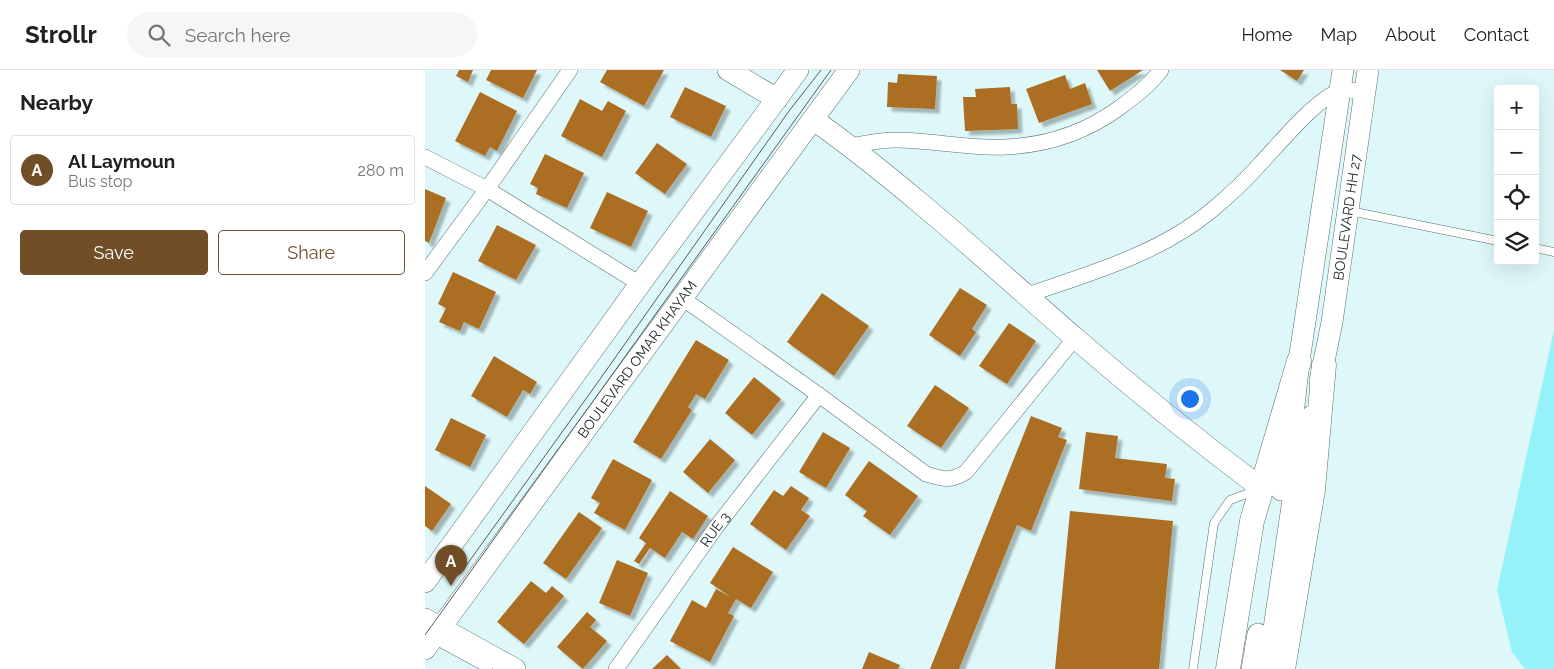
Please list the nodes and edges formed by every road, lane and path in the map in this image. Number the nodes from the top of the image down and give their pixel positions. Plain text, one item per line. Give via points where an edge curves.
1 (570, 70) edge
2 (728, 70) edge
3 (798, 70) edge
4 (849, 70) edge
5 (1161, 70) edge
6 (1368, 70) edge
7 (1341, 80) edge
8 (1365, 92) junction
9 (777, 99) junction
10 (813, 120) junction
11 (851, 146) junction
12 (425, 157) edge
13 (487, 189) junction
14 (1348, 210) junction
15 (1494, 240) edge
16 (1539, 249) edge
17 (1554, 252) edge
18 (425, 273) edge
19 (640, 284) junction
20 (1027, 295) junction
21 (681, 298) junction
22 (1075, 338) junction
23 (1299, 361) junction
24 (1324, 365) junction
25 (819, 395) junction
26 (1261, 488) junction
27 (425, 582) edge
28 (430, 634) edge
29 (489, 669) edge
30 (515, 669) edge
31 (616, 669) edge
32 (1193, 669) edge
33 (1228, 669) edge
34 (1252, 669) edge
35 (1267, 669) edge
36 (1283, 669) edge

1 - 13 street
2 - 9 street
3 - 9 street
4 - 10 street, BOULEVARD OMAR KHAYAM
5 - 11 street via 1135,96 1105,118 1074,134 1041,144 1005,147 895,140
6 - 8 street, BOULEVARD HH 27
7 - 8 street
7 - 20 street via 1210,212 1151,249
7 - 23 street, BOULEVARD HH 27
8 - 14 street, BOULEVARD HH 27
9 - 19 street
10 - 11 street
10 - 21 street, BOULEVARD OMAR KHAYAM
11 - 20 street
12 - 13 street
13 - 18 street
13 - 19 street
14 - 15 lane
14 - 24 street, BOULEVARD HH 27
16 - 17 lane
19 - 27 street
20 - 22 street
21 - 25 street
21 - 28 street, BOULEVARD OMAR KHAYAM
22 - 25 street via 966,472 957,478 945,479 926,474
22 - 26 street via 1212,452
23 - 26 main road
23 - 34 street, BOULEVARD HH 27 via 1291,432
24 - 35 street, BOULEVARD HH 27 via 1295,486
24 - 36 main road via 1313,490
25 - 31 street, RUE 3 via 717,526
26 - 32 lane via 1230,500 1214,523
26 - 33 main road via 1252,521
28 - 29 lane
28 - 30 street

